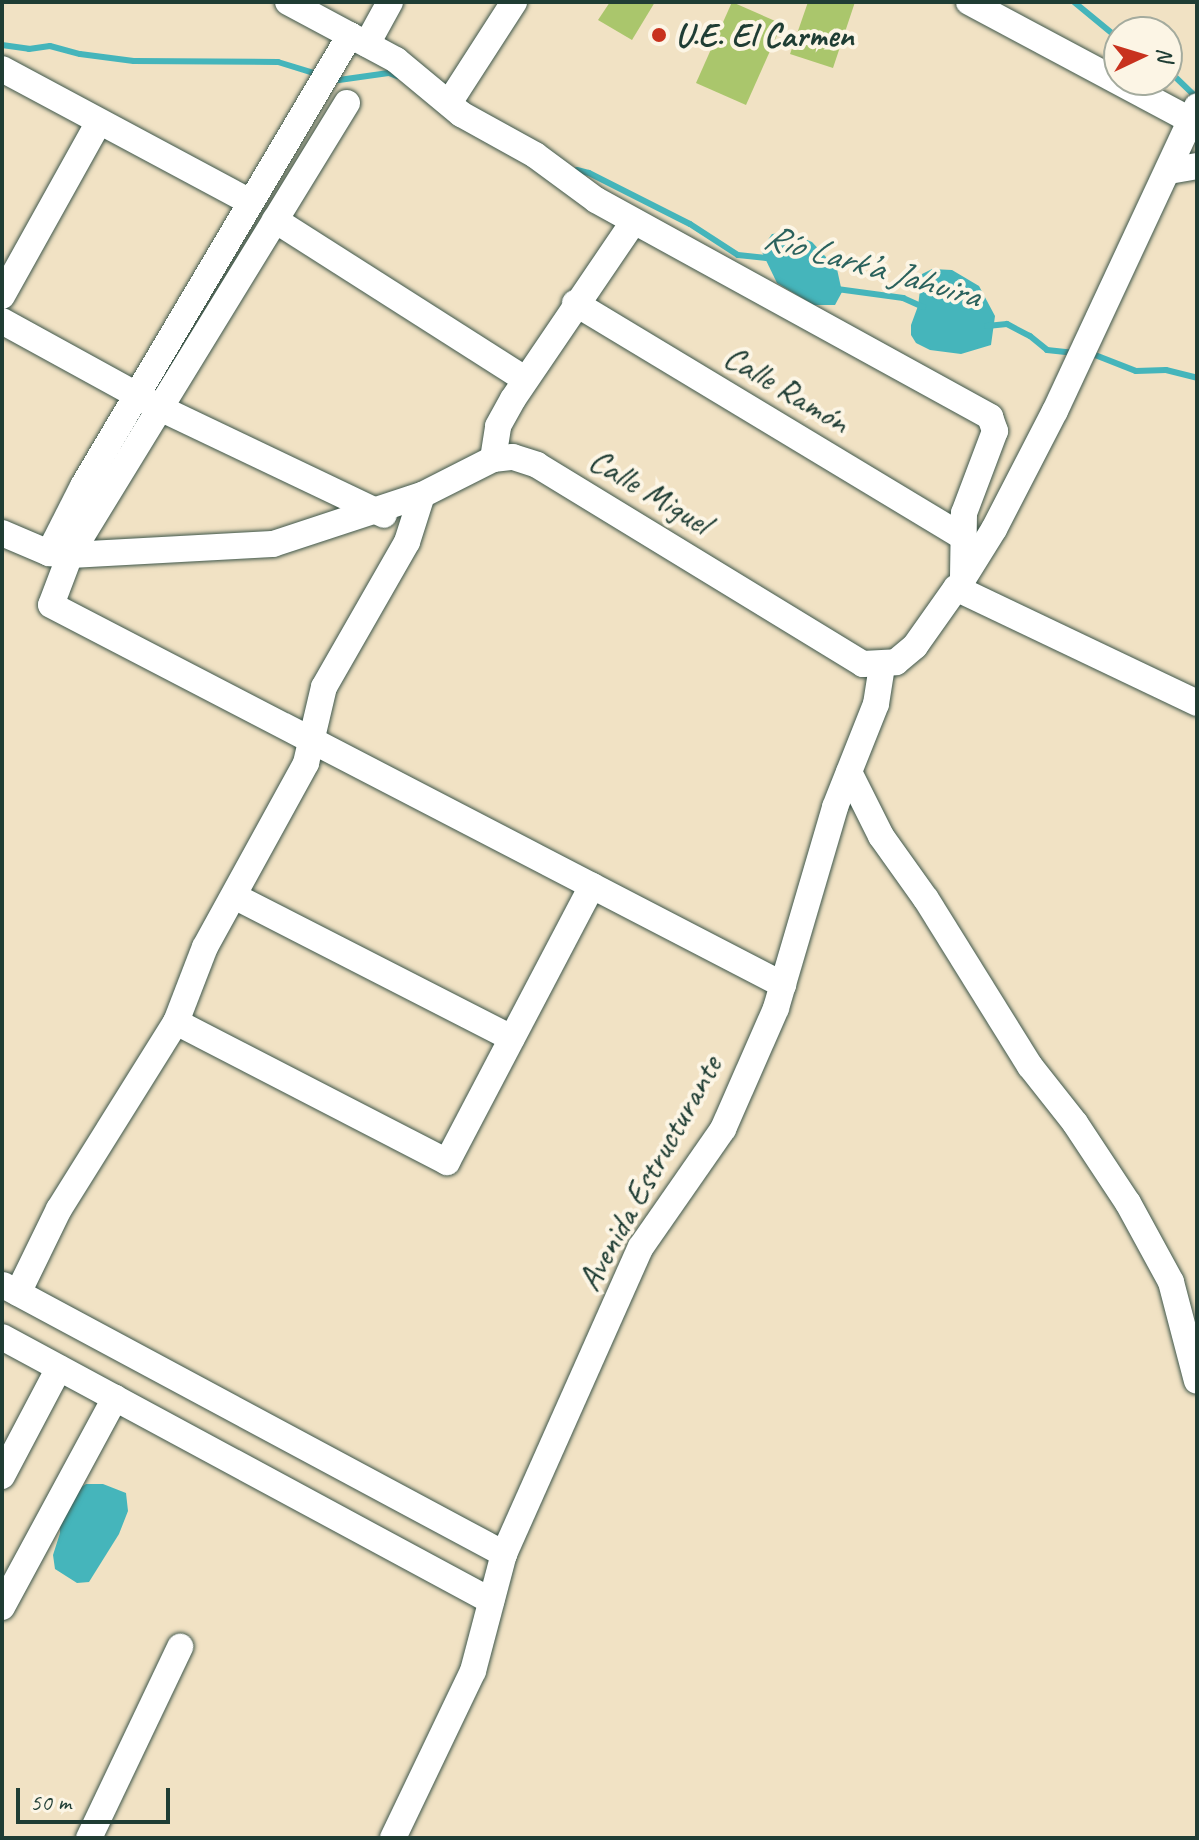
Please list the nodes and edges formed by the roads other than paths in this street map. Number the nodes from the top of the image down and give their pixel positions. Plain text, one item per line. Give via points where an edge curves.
1 (288, 2) edge
2 (390, 2) edge
3 (514, 2) edge
4 (969, 2) edge
5 (359, 40) junction
6 (2, 69) edge
7 (347, 103) dead end
8 (449, 103) junction
9 (1194, 113) edge
10 (99, 122) junction
11 (1197, 166) edge
12 (1169, 171) junction
13 (250, 202) junction
14 (275, 220) junction
15 (634, 221) junction
16 (2, 296) edge
17 (575, 303) junction
18 (2, 321) edge
19 (525, 379) junction
20 (150, 402) junction
21 (493, 459) junction
22 (422, 495) junction
23 (376, 511) junction
24 (414, 529) junction
25 (2, 533) edge
26 (962, 536) junction
27 (60, 554) junction
28 (960, 583) junction
29 (882, 665) junction
30 (1197, 703) edge
31 (314, 741) junction
32 (849, 772) junction
33 (592, 886) junction
34 (234, 896) junction
35 (783, 985) junction
36 (176, 1022) junction
37 (512, 1038) junction
38 (10, 1289) edge
39 (2, 1337) edge
40 (59, 1368) junction
41 (1197, 1381) edge
42 (115, 1398) junction
43 (2, 1476) edge
44 (504, 1554) junction
45 (491, 1601) junction
46 (2, 1607) edge
47 (180, 1647) dead end
48 (89, 1838) edge
49 (393, 1838) edge

1 - 5 street
2 - 5 street
3 - 8 street
4 - 9 street
5 - 8 street via 396,60
5 - 13 street
6 - 10 street
7 - 14 street
8 - 15 street
9 - 12 street
10 - 13 street
10 - 16 street
11 - 12 street
12 - 28 street via 1055,411
13 - 20 street
14 - 19 street
14 - 20 street
15 - 17 street
15 - 26 street via 990,417 995,431 964,513
17 - 19 street
17 - 26 street, Calle Ramón
18 - 20 street
19 - 21 street via 498,426
20 - 23 street
20 - 27 street via 83,486
21 - 22 street
21 - 29 street, Calle Miguel via 513,457 537,465 863,664
22 - 23 street
22 - 24 street
23 - 24 street
23 - 27 street via 273,544
24 - 31 street via 324,687
25 - 27 street
26 - 28 street
27 - 31 street via 51,605
28 - 29 street via 915,646 896,662
28 - 30 street
29 - 32 street, Avenida Estructurante via 876,704
31 - 33 street
31 - 34 street
32 - 35 street, Avenida Estructurante
32 - 41 street via 881,836 1030,1066 1128,1203 1171,1282
33 - 35 street
33 - 37 street
34 - 36 street via 205,947
34 - 37 street
35 - 44 street, Avenida Estructurante via 723,1129 641,1247
36 - 37 street via 447,1162
36 - 38 street
38 - 44 street
39 - 40 street
40 - 42 street
40 - 43 street
42 - 45 street
42 - 46 street
44 - 45 street, Avenida Estructurante
45 - 49 street, Avenida Estructurante via 473,1671
47 - 48 street

